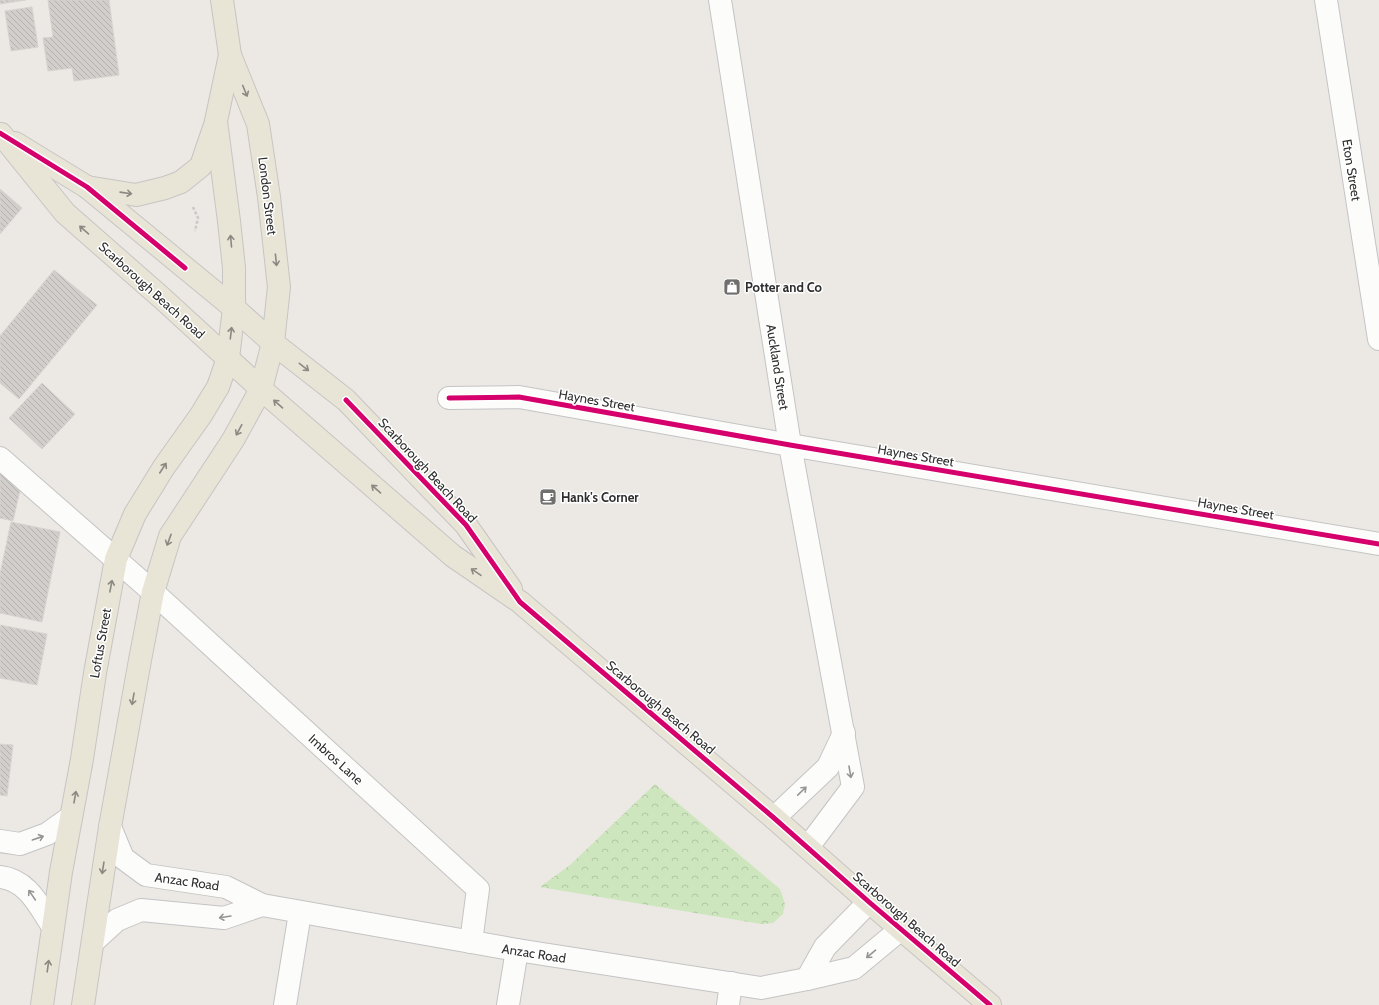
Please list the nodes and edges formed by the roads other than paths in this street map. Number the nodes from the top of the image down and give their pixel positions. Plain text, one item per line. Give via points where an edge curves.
1 (222, 0) edge
2 (720, 0) edge
3 (1326, 0) edge
4 (230, 55) junction
5 (216, 121) junction
6 (1, 133) edge
7 (87, 187) junction
8 (234, 308) junction
9 (1379, 339) edge
10 (273, 343) junction
11 (228, 358) junction
12 (261, 389) junction
13 (449, 398) dead end
14 (790, 445) junction
15 (0, 458) edge
16 (1379, 544) edge
17 (116, 559) junction
18 (153, 592) junction
19 (520, 602) junction
20 (844, 733) junction
21 (71, 817) junction
22 (774, 818) junction
23 (110, 827) junction
24 (0, 841) edge
25 (808, 847) junction
26 (0, 876) edge
27 (869, 902) junction
28 (262, 906) junction
29 (300, 913) junction
30 (53, 927) junction
31 (901, 929) junction
32 (93, 942) junction
33 (471, 942) junction
34 (517, 950) junction
35 (807, 979) junction
36 (731, 983) junction
37 (42, 1005) edge
38 (84, 1005) edge
39 (286, 1005) edge
40 (508, 1005) edge
41 (728, 1005) edge
42 (990, 1005) edge

1 - 4 main road, London Street
2 - 14 street, Auckland Street
3 - 9 street, Eton Street
4 - 5 main road, London Street
4 -> 10 main road, London Street via 258,124 268,190 279,287
7 -> 5 main road via 136,195 180,182 201,166
8 -> 5 main road, London Street via 234,268
6 - 7 main road, Scarborough Beach Road
11 -> 6 main road, Scarborough Beach Road via 65,213
7 - 8 main road, Scarborough Beach Road
8 - 10 main road, Scarborough Beach Road
11 -> 8 main road, Loftus Street
10 - 12 main road
10 -> 19 main road, Scarborough Beach Road via 346,400 466,525
11 - 12 main road, Scarborough Beach Road
17 -> 11 main road, Loftus Street via 135,514 218,387
12 -> 18 main road via 234,440 170,536
19 -> 12 main road, Scarborough Beach Road via 453,556
13 - 14 street, Haynes Street via 519,397
14 - 16 street, Haynes Street
14 - 20 street, Auckland Street
15 - 17 street
17 - 18 street
21 -> 17 main road, Loftus Street
18 -> 23 main road
18 - 33 street, Imbros Lane via 478,889
19 - 22 main road, Scarborough Beach Road
22 -> 20 street via 828,767
20 -> 25 street, Auckland Street via 853,787
24 -> 21 street via 20,844 41,837
21 - 30 main road, Loftus Street
22 - 25 main road, Scarborough Beach Road
23 - 28 street, Anzac Road via 123,858 146,875 226,887
23 -> 32 main road
25 - 27 main road, Scarborough Beach Road
30 -> 26 street via 27,888
27 - 31 main road, Scarborough Beach Road
27 - 35 street via 825,948
28 - 29 street, Anzac Road
28 -> 32 street, Anzac Road via 224,918 141,910 117,920
29 - 33 street, Anzac Road
29 - 39 street
37 -> 30 main road, Loftus Street
31 -> 35 street, Anzac Road via 854,968
31 - 42 main road, Scarborough Beach Road
32 - 38 main road
33 - 34 street, Anzac Road
34 - 36 street, Anzac Road
34 - 40 street
35 - 36 street, Anzac Road via 761,988
36 - 41 street

